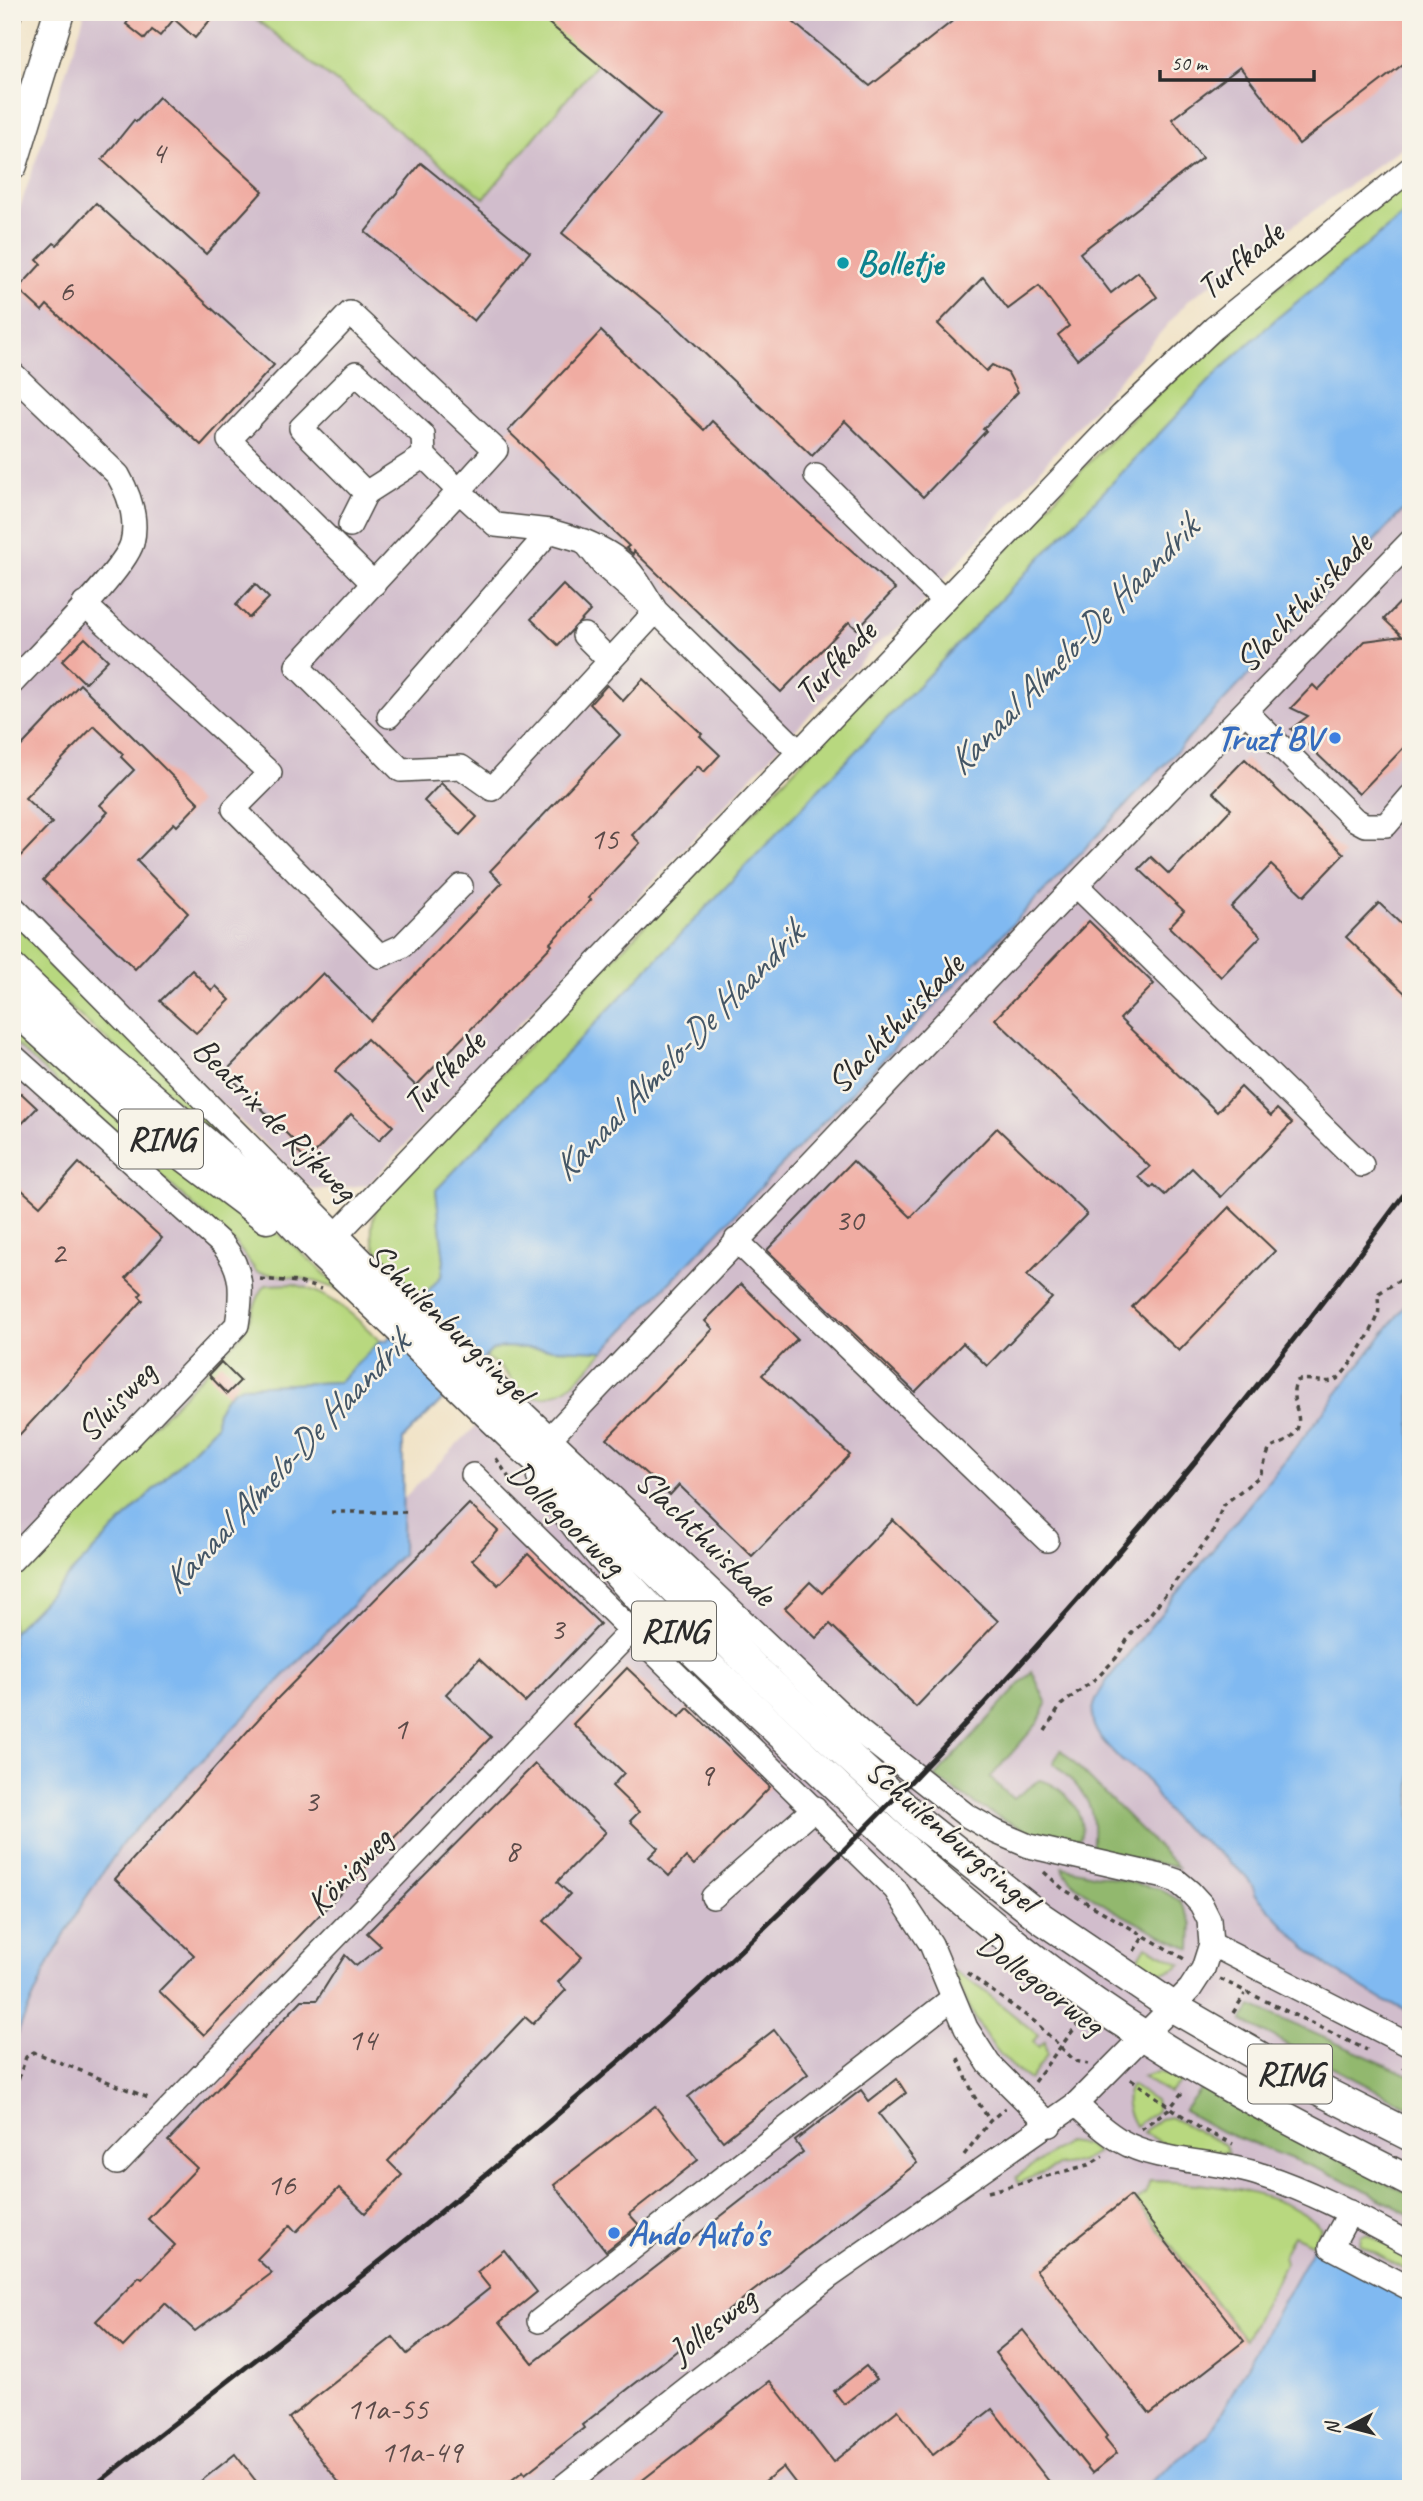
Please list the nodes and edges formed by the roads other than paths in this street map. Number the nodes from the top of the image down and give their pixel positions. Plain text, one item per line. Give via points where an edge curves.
1 (59, 12) edge
2 (12, 165) edge
3 (1411, 168) edge
4 (12, 373) edge
5 (424, 456) junction
6 (816, 476) dead end
7 (459, 491) junction
8 (366, 493) junction
9 (350, 526) dead end
10 (551, 531) junction
11 (1411, 541) edge
12 (374, 584) junction
13 (943, 600) junction
14 (84, 604) junction
15 (656, 611) junction
16 (584, 635) dead end
17 (610, 661) junction
18 (12, 683) edge
19 (1246, 712) junction
20 (389, 716) dead end
21 (798, 751) junction
22 (1411, 796) edge
23 (1076, 885) junction
24 (461, 886) dead end
25 (12, 906) edge
26 (12, 969) edge
27 (12, 1006) edge
28 (12, 1055) edge
29 (1362, 1165) dead end
30 (736, 1240) junction
31 (331, 1244) junction
32 (472, 1382) junction
33 (551, 1437) junction
34 (523, 1447) junction
35 (473, 1475) dead end
36 (1047, 1540) dead end
37 (12, 1560) edge
38 (632, 1630) junction
39 (815, 1808) junction
40 (713, 1897) dead end
41 (1212, 1944) junction
42 (953, 1998) junction
43 (1173, 2007) junction
44 (1144, 2037) junction
45 (1403, 2055) edge
46 (1076, 2104) junction
47 (1050, 2125) junction
48 (1411, 2136) edge
49 (117, 2163) dead end
50 (1411, 2182) edge
51 (1350, 2212) junction
52 (1411, 2245) edge
53 (1411, 2289) edge
54 (539, 2321) dead end
55 (560, 2489) edge

1 - 2 main road
3 - 13 street, Turfkade via 1214,328 1122,415
4 - 14 street via 101,457 129,494 134,527 131,545
5 - 7 street
5 - 8 street
5 - 8 street via 423,435 356,373 301,428
6 - 13 street
7 - 10 street via 496,526
7 - 12 street
7 - 12 street via 496,450 350,313 229,440
8 - 9 street
10 - 15 street via 584,541 608,559
10 - 20 street
11 - 19 street, Slachthuiskade
12 - 17 street via 297,666 401,770 461,767 492,789
13 - 21 street, Turfkade
14 - 18 street
14 - 24 street via 271,773 234,810 380,956 402,946
15 - 17 street
15 - 21 street
16 - 17 street
19 - 22 street, Slachthuiskade via 1365,825 1386,825
19 - 23 street, Slachthuiskade
21 - 31 street, Turfkade
23 - 29 street
23 - 30 street, Slachthuiskade
25 - 31 street, Beatrix de Rijkweg
26 - 31 main road, Schuilenburgsingel / RING via 109,1061
27 - 31 main road, Schuilenburgsingel / RING via 142,1124 253,1209
28 - 37 street, Sluisweg via 223,1245 240,1277 242,1297 237,1325
30 - 33 street, Slachthuiskade
30 - 36 street
31 - 32 main road, Schuilenburgsingel / RING
32 - 33 street
32 - 34 main road, Schuilenburgsingel / RING
33 - 41 street, Slachthuiskade via 859,1731 966,1815 1029,1846 1177,1881 1201,1903
34 - 43 main road, Schuilenburgsingel / RING via 589,1504 755,1669 923,1825 1041,1919
34 - 44 main road, Schuilenburgsingel / RING via 572,1522 615,1573 731,1687 989,1922
35 - 38 street, Dollegoorweg
38 - 39 street, Dollegoorweg
38 - 49 street, Königweg
39 - 40 street
39 - 42 street, Dollegoorweg via 882,1875 914,1915 932,1944
41 - 43 street via 1203,1969
41 - 45 street
42 - 47 street, Dollegoorweg via 989,2064
42 - 54 street, Dollegoorweg
43 - 44 street, Jollesweg
43 - 48 main road, Schuilenburgsingel / RING
44 - 46 street, Jollesweg
44 - 50 main road, Schuilenburgsingel / RING via 1272,2112
46 - 47 street, Jollesweg
46 - 51 street via 1122,2142 1161,2156 1258,2173
47 - 55 street, Jollesweg via 830,2276
51 - 52 street
51 - 53 street via 1331,2247

